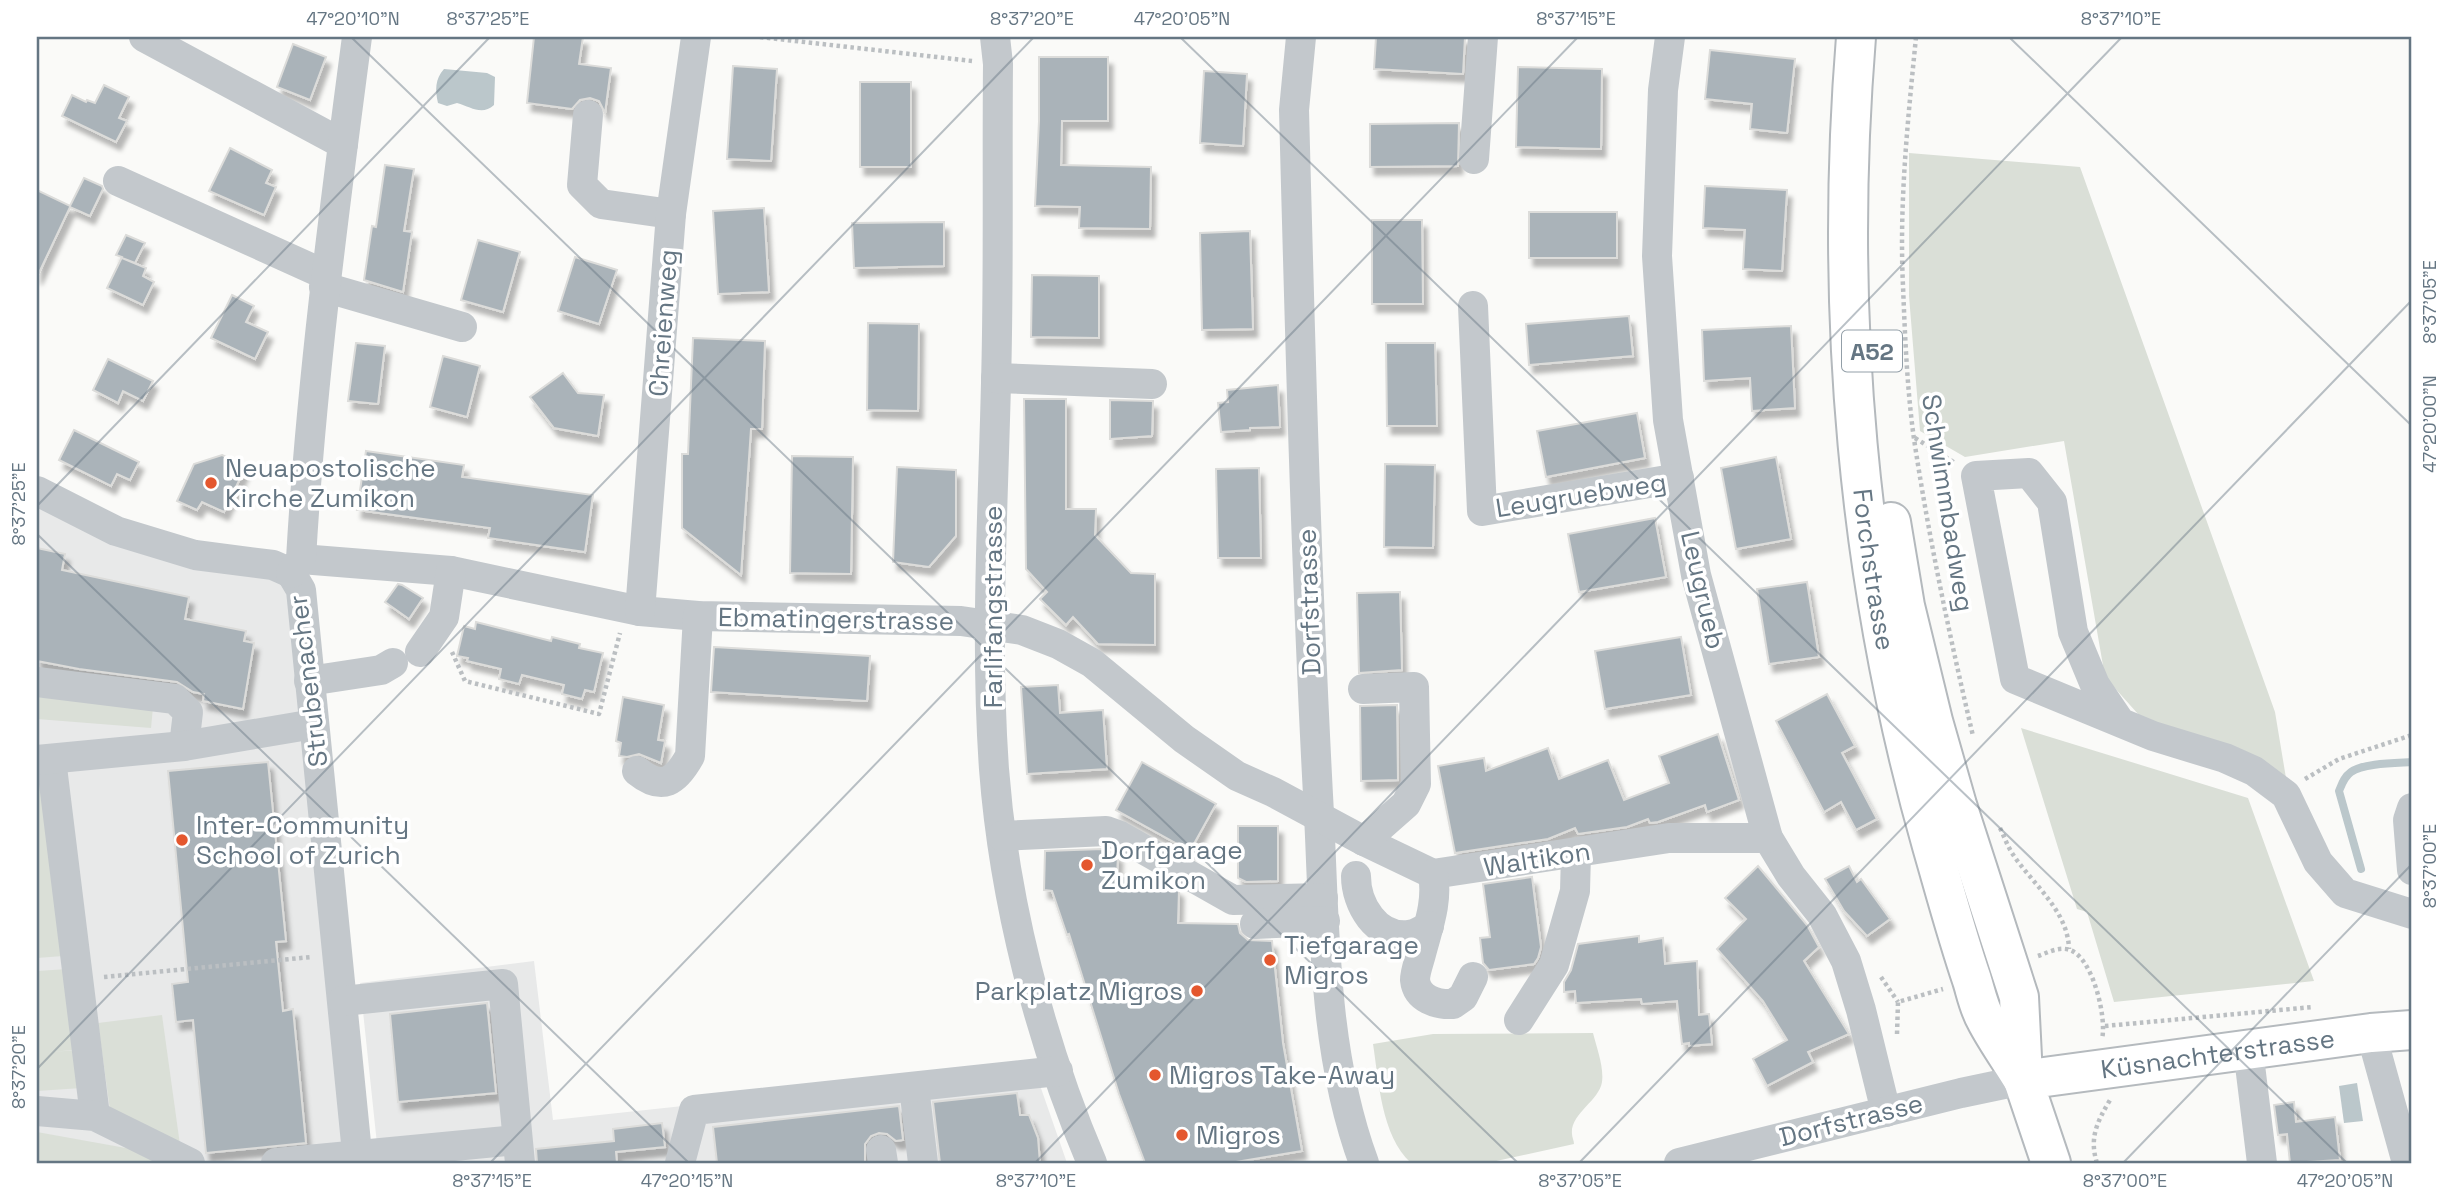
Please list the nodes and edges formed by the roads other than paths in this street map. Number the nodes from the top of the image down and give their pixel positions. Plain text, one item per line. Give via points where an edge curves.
1 (144, 37) edge
2 (357, 37) edge
3 (696, 37) edge
4 (1301, 37) edge
5 (1483, 37) edge
6 (1670, 37) edge
7 (1856, 37) edge
8 (1876, 37) edge
9 (996, 51) edge
10 (588, 115) dead end
11 (343, 144) junction
12 (1474, 159) dead end
13 (118, 181) dead end
14 (671, 214) junction
15 (325, 281) junction
16 (1473, 306) dead end
17 (462, 327) dead end
18 (996, 378) junction
19 (1152, 384) dead end
20 (1679, 478) junction
21 (37, 491) edge
22 (296, 566) junction
23 (451, 571) junction
24 (634, 610) junction
25 (698, 616) junction
26 (990, 625) junction
27 (420, 652) dead end
28 (393, 663) dead end
29 (309, 681) junction
30 (37, 682) edge
31 (1363, 689) dead end
32 (2120, 722) junction
33 (314, 724) junction
34 (184, 746) junction
35 (44, 760) edge
36 (637, 771) dead end
37 (2410, 814) edge
38 (1319, 816) junction
39 (1002, 836) junction
40 (1768, 838) junction
41 (1364, 841) junction
42 (1576, 854) junction
43 (2412, 870) edge
44 (1433, 874) junction
45 (1356, 876) dead end
46 (1324, 910) junction
47 (2412, 914) edge
48 (1255, 924) dead end
49 (1430, 926) junction
50 (1473, 977) dead end
51 (343, 1001) junction
52 (1519, 1020) dead end
53 (2412, 1030) edge
54 (2371, 1033) junction
55 (2248, 1049) junction
56 (1058, 1071) junction
57 (2023, 1080) junction
58 (914, 1087) junction
59 (37, 1111) edge
60 (1886, 1112) junction
61 (95, 1116) junction
62 (519, 1152) edge
63 (358, 1160) edge
64 (190, 1163) edge
65 (275, 1163) edge
66 (680, 1163) edge
67 (923, 1163) edge
68 (1091, 1163) edge
69 (1364, 1163) edge
70 (1679, 1163) edge
71 (2051, 1163) edge
72 (2262, 1163) edge
73 (2407, 1163) edge

1 - 11 street
2 - 11 street, Strubenacher
3 - 14 street, Chreienweg
4 - 38 street, Dorfstrasse via 1294,110 1307,590
5 - 12 street
6 - 20 street, Leugrueb via 1663,90 1657,256 1668,420
7 - 57 main road, Forchstrasse / A52 via 1848,188 1850,344 1875,592 1900,723 1963,953 1985,1019
8 - 57 main road, Forchstrasse / A52 via 1867,242 1872,353 1887,493 1917,662 2019,997
9 - 18 street, Farlifangstrasse
10 - 14 street via 582,185 601,204
11 - 15 street, Strubenacher
13 - 15 street
14 - 24 street, Chreienweg
15 - 17 street
15 - 22 street, Strubenacher
16 - 20 street, Leugruebweg via 1482,511
18 - 19 street
18 - 26 street, Farlifangstrasse
20 - 40 street, Leugrueb via 1696,575
21 - 22 street, Ebmatingerstrasse via 116,531 195,555
22 - 23 street, Ebmatingerstrasse
22 - 29 street, Strubenacher
23 - 24 street, Ebmatingerstrasse
23 - 27 street via 444,617
24 - 25 street, Ebmatingerstrasse
25 - 26 street, Ebmatingerstrasse
25 - 36 street via 690,755 680,774 664,783 649,781
26 - 38 street, Ebmatingerstrasse via 1034,634 1092,663 1237,776
26 - 39 street, Farlifangstrasse via 994,770
28 - 29 street via 381,670
29 - 33 street, Strubenacher
30 - 34 street via 176,699 188,712
31 - 41 street via 1414,687 1416,784 1406,804
32 - 32 street via 2015,679 1976,476 2029,473 2052,502 2073,632 2095,685
32 - 47 street via 2254,771 2286,795 2318,862 2345,893
33 - 34 street
33 - 51 street, Strubenacher
34 - 35 street
35 - 61 street
37 - 43 street
38 - 41 street
38 - 46 street, Dorfstrasse
39 - 46 street via 1106,831 1233,900 1280,899
39 - 56 street, Farlifangstrasse via 1018,938
40 - 42 street, Waltikon via 1669,838
40 - 60 street, Leugrueb via 1822,915 1846,961
41 - 44 street
42 - 44 street, Waltikon
42 - 52 street via 1575,891 1554,965
44 - 49 street via 1435,902
45 - 49 street via 1361,906 1380,926 1400,935
46 - 48 street
46 - 69 street, Dorfstrasse via 1334,1048
49 - 50 street via 1416,970 1420,992 1437,1003 1452,1004 1463,996
51 - 62 street via 503,984
51 - 63 street, Strubenacher
53 - 54 main road, Küsnachterstrasse
54 - 55 main road, Küsnachterstrasse
54 - 73 street
55 - 57 main road, Küsnachterstrasse via 2104,1054
55 - 72 street
56 - 58 street
56 - 68 street, Farlifangstrasse
57 - 60 street, Dorfstrasse
57 - 71 main road, Forchstrasse
58 - 66 street via 694,1110
58 - 67 street
59 - 61 street
60 - 70 street, Dorfstrasse
61 - 64 street
62 - 63 street
63 - 65 street

